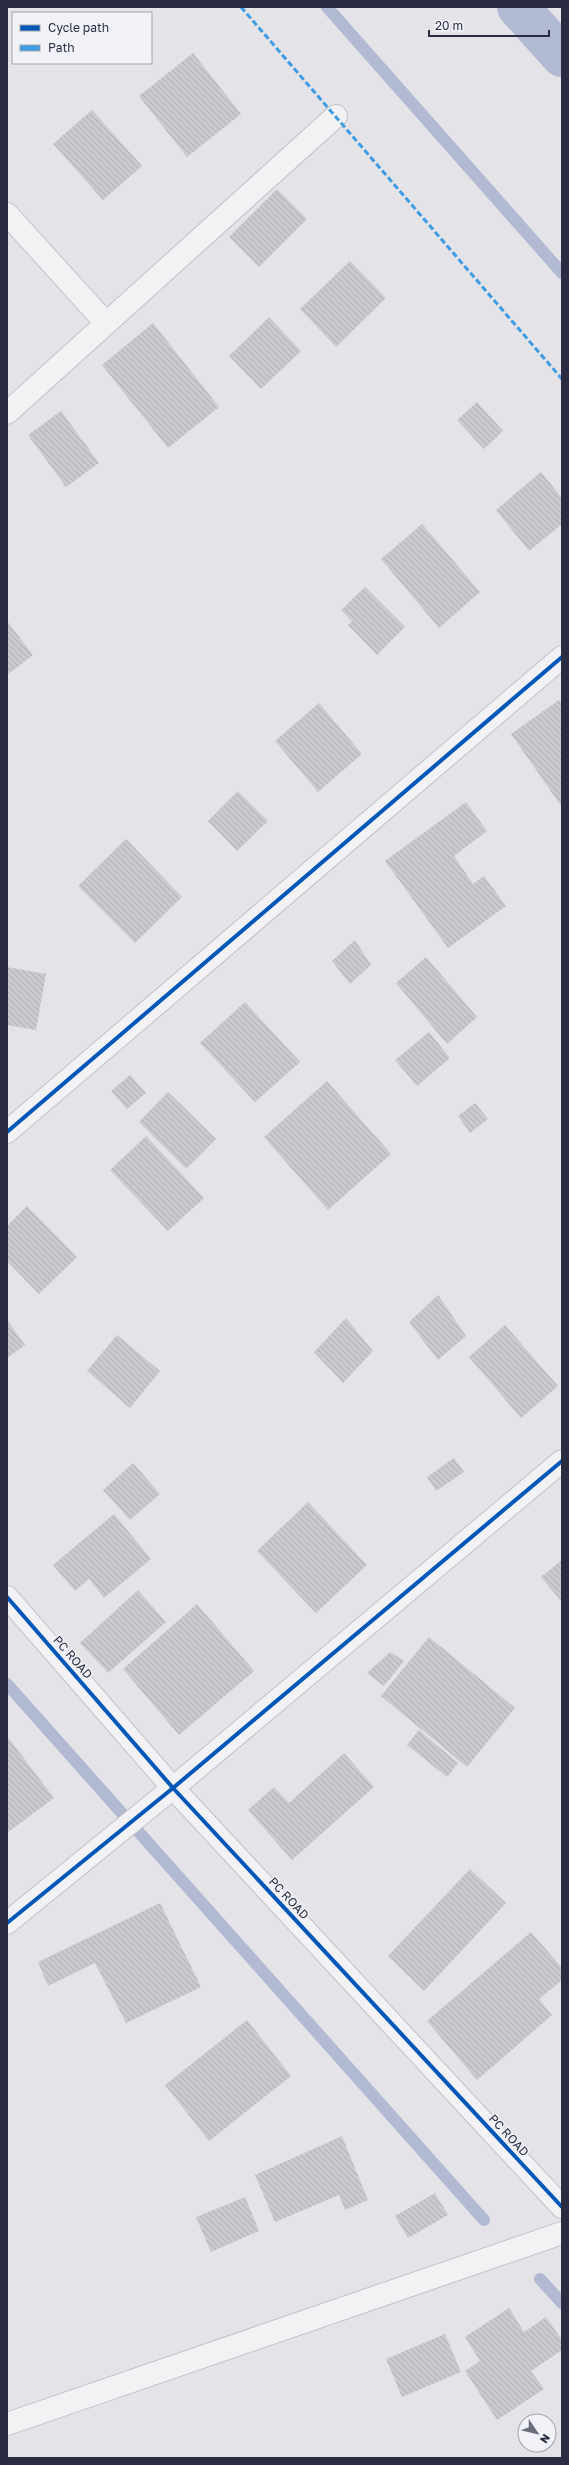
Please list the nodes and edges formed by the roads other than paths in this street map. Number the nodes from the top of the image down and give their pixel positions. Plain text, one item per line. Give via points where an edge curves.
1 (336, 116) dead end
2 (7, 214) edge
3 (106, 322) junction
4 (7, 413) edge
5 (562, 657) edge
6 (7, 1132) edge
7 (562, 1461) edge
8 (7, 1597) edge
9 (173, 1788) junction
10 (7, 1923) edge
11 (562, 2207) edge
12 (562, 2233) edge
13 (7, 2424) edge

1 - 3 street
2 - 3 street
3 - 4 street
5 - 6 street
7 - 9 street
8 - 9 street, PC ROAD
9 - 10 street
9 - 11 street, PC ROAD
12 - 13 street

